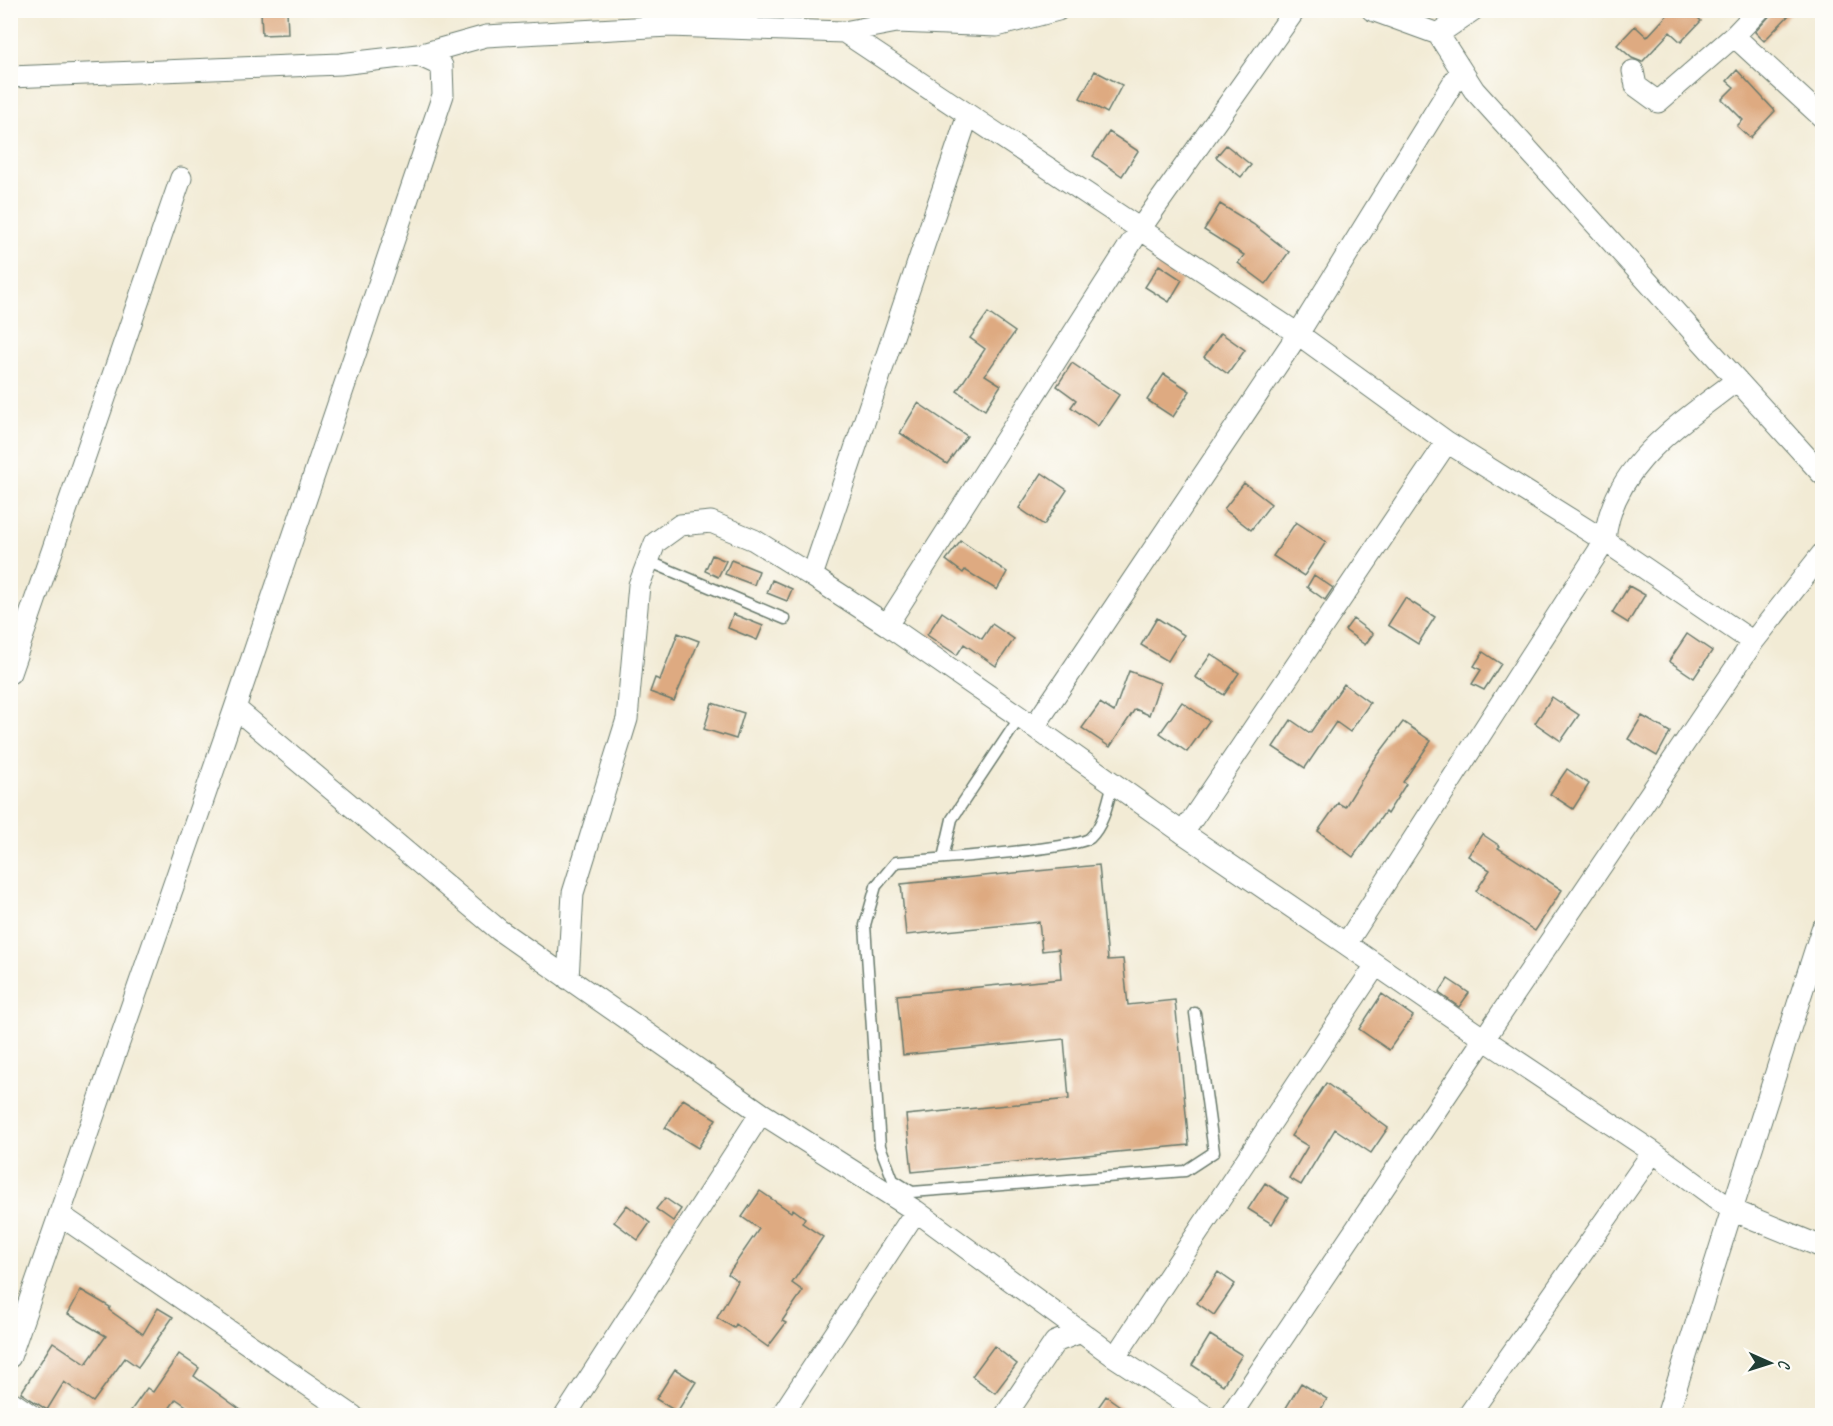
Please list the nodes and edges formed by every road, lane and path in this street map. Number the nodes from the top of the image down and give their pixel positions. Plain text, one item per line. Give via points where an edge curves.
1 (752, 10) edge
2 (1058, 10) edge
3 (1295, 10) edge
4 (1372, 10) edge
5 (1473, 10) edge
6 (1759, 10) edge
7 (669, 26) junction
8 (844, 32) junction
9 (1438, 34) junction
10 (1734, 36) junction
11 (418, 55) junction
12 (1461, 70) junction
13 (1632, 71) dead end
14 (10, 77) edge
15 (968, 115) junction
16 (1822, 117) edge
17 (181, 178) dead end
18 (1140, 229) junction
19 (1298, 334) junction
20 (1737, 380) junction
21 (1447, 442) junction
22 (1822, 474) edge
23 (1605, 541) junction
24 (1822, 554) edge
25 (648, 561) junction
26 (812, 576) junction
27 (785, 619) dead end
28 (887, 625) junction
29 (1753, 642) junction
30 (10, 673) edge
31 (235, 708) junction
32 (1027, 722) junction
33 (1113, 783) junction
34 (1183, 832) junction
35 (943, 858) junction
36 (1822, 929) edge
37 (1346, 944) junction
38 (1376, 965) junction
39 (568, 978) junction
40 (1195, 1013) dead end
41 (1484, 1039) junction
42 (761, 1113) junction
43 (1653, 1152) junction
44 (1732, 1210) junction
45 (916, 1211) junction
46 (60, 1215) junction
47 (1822, 1247) edge
48 (1081, 1332) junction
49 (10, 1357) edge
50 (1115, 1357) junction
51 (10, 1401) edge
52 (32, 1416) edge
53 (353, 1416) edge
54 (565, 1416) edge
55 (781, 1416) edge
56 (1005, 1416) edge
57 (1205, 1416) edge
58 (1230, 1416) edge
59 (1467, 1416) edge
60 (1667, 1416) edge

1 - 7 street
2 - 8 street via 997,26 897,22
3 - 18 street
4 - 9 street
5 - 9 street
6 - 10 street
7 - 8 street
7 - 11 street via 486,36
8 - 15 street
9 - 12 street
10 - 13 street via 1658,102 1636,86
10 - 16 street
11 - 14 street via 340,64
11 - 31 street via 442,66 443,95
12 - 19 street
12 - 20 street via 1474,90
15 - 18 street
15 - 26 street
17 - 30 street
18 - 19 street
18 - 28 street
19 - 21 street
19 - 32 street
20 - 22 street
20 - 23 street via 1643,457 1619,491 1606,521
21 - 23 street
21 - 34 street
23 - 29 street
23 - 37 street
24 - 29 street
25 - 26 street via 655,543 680,525 711,522 754,540
25 - 27 lane
25 - 39 street via 639,585 627,719 573,893
26 - 28 street
28 - 32 street
29 - 41 street
31 - 39 street via 499,930
31 - 46 street
32 - 33 street
32 - 35 lane via 952,819
33 - 34 street
33 - 35 lane via 1101,824 1088,839 1060,846
34 - 37 street
35 - 40 lane via 896,862 876,886 865,925 880,1146 893,1180 912,1192 1185,1171 1201,1162 1214,1152
36 - 44 street
37 - 38 street
38 - 41 street
38 - 50 street
39 - 42 street
41 - 43 street
41 - 58 street
42 - 45 street
42 - 54 street
43 - 44 street
43 - 59 street
44 - 47 street
44 - 60 street
45 - 48 street
45 - 55 street
46 - 49 street
46 - 53 street
48 - 50 street
48 - 56 street via 1056,1342
50 - 57 street
51 - 52 street

